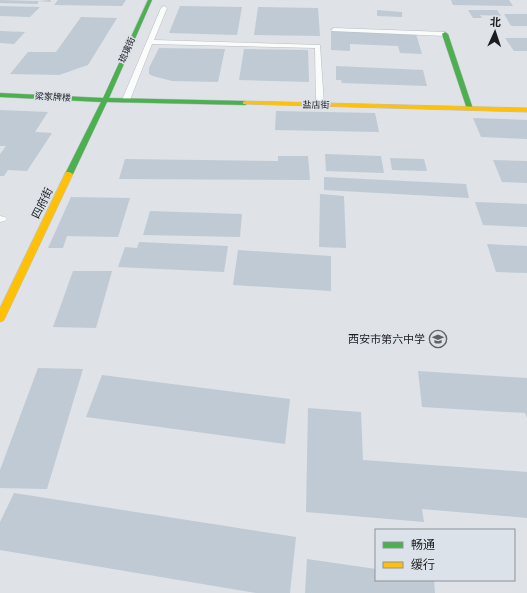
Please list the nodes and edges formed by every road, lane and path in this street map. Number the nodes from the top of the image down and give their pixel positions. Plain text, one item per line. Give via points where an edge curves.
1 (150, 0) edge
2 (164, 8) dead end
3 (334, 30) dead end
4 (445, 34) joint
5 (150, 42) junction
6 (0, 94) edge
7 (105, 100) junction
8 (126, 100) junction
9 (320, 105) junction
10 (470, 109) junction
11 (527, 110) edge
12 (0, 318) edge

1 - 7 street, 琉璃街
2 - 5 lane
3 - 4 lane
4 - 10 street
5 - 8 lane
5 - 9 lane via 318,46
6 - 7 street, 梁家牌楼
7 - 8 street, 盐店街
7 - 12 street, 四府街
8 - 9 street, 盐店街
9 - 10 street, 盐店街
10 - 11 street, 盐店街

